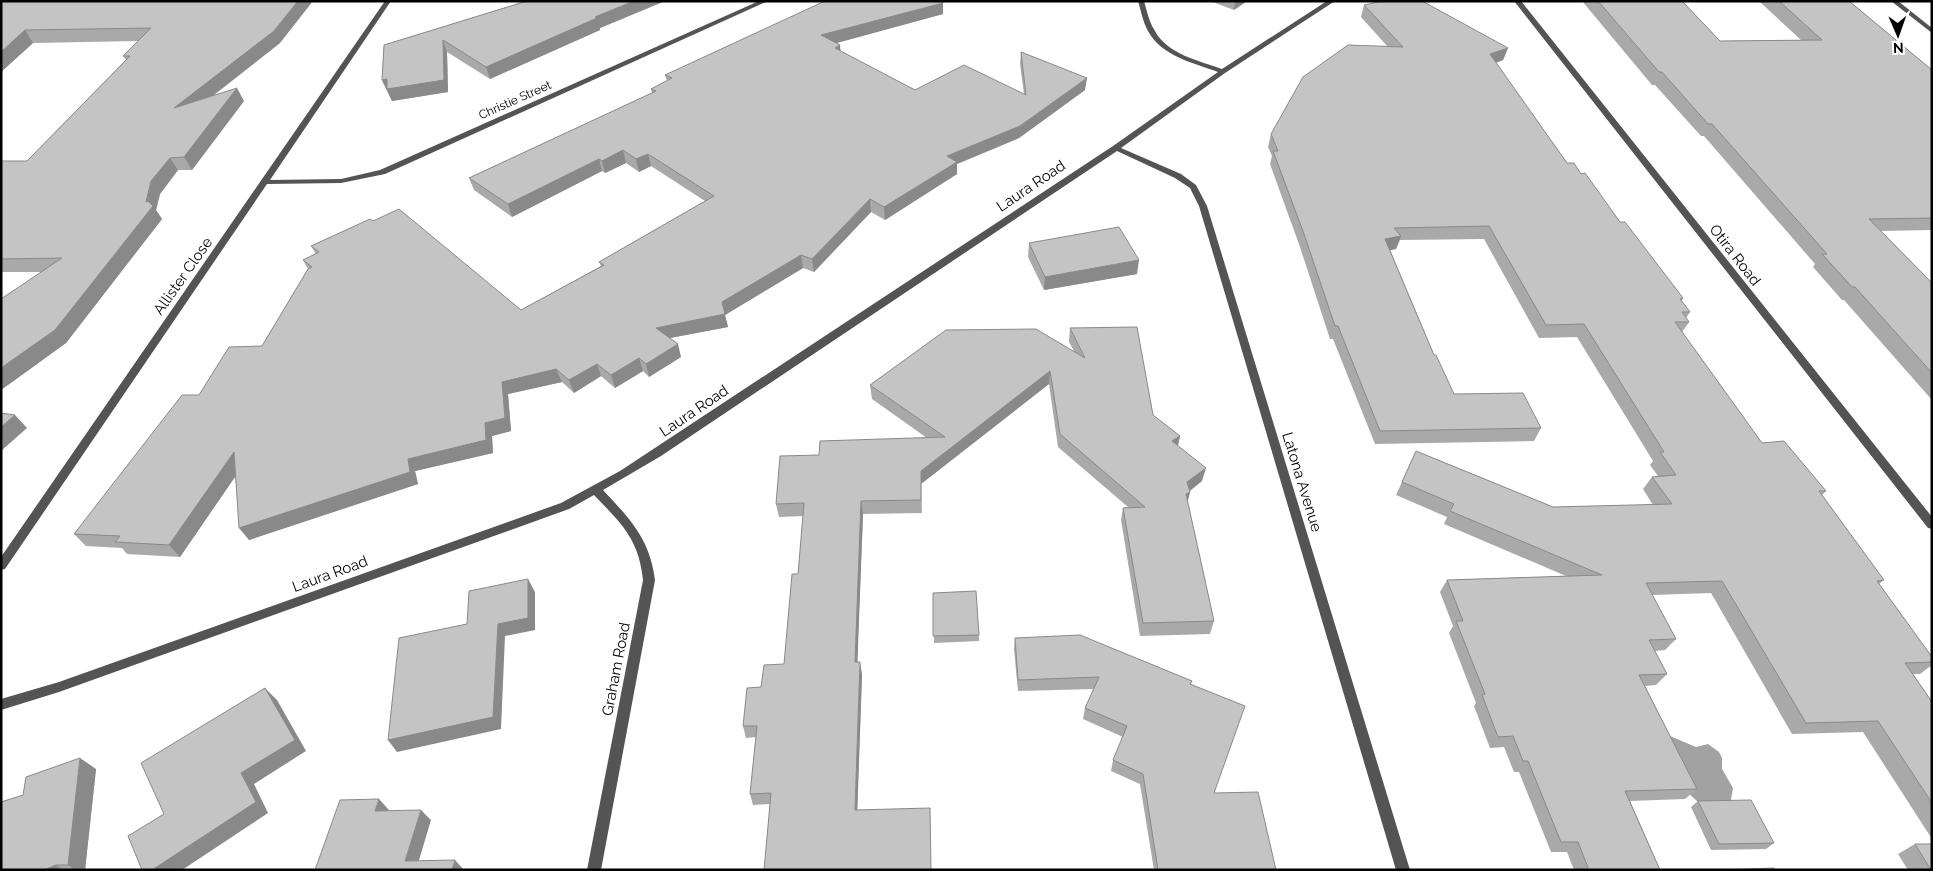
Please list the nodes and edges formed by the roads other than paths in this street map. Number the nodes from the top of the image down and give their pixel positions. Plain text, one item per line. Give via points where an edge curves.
1 (388, 1) edge
2 (765, 1) edge
3 (1141, 1) edge
4 (1332, 1) edge
5 (1517, 1) edge
6 (1894, 1) edge
7 (1932, 31) edge
8 (1223, 72) junction
9 (1116, 148) junction
10 (266, 182) junction
11 (596, 490) junction
12 (1932, 525) edge
13 (1, 566) edge
14 (1, 705) edge
15 (594, 870) edge
16 (1403, 870) edge

1 - 10 street, Allister Close
2 - 10 street, Christie Street via 382,172 341,181
3 - 8 street via 1151,31 1159,42
4 - 8 street, Laura Road
5 - 12 street, Otira Road
6 - 7 street
8 - 9 street, Laura Road
9 - 11 street, Laura Road via 657,453
9 - 16 street, Latona Avenue via 1178,176 1193,187 1203,206
10 - 13 street, Allister Close
11 - 14 street, Laura Road via 565,506
11 - 15 street, Graham Road via 639,539 649,565 649,580

